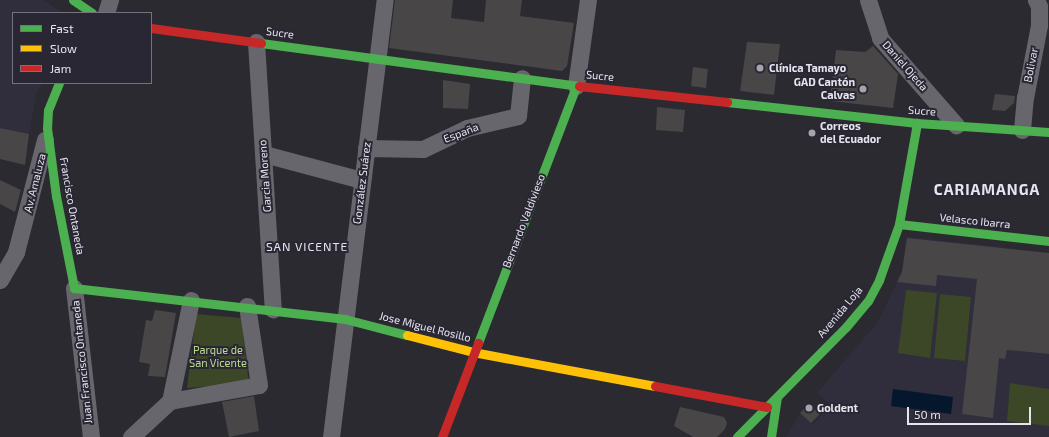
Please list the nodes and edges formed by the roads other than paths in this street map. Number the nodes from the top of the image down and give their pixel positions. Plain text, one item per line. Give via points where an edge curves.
1 (73, 0) edge
2 (110, 0) edge
3 (385, 0) edge
4 (588, 0) edge
5 (868, 0) edge
6 (1041, 3) edge
7 (91, 12) edge
8 (106, 12) edge
9 (152, 28) edge
10 (256, 42) junction
11 (377, 58) junction
12 (522, 78) junction
13 (59, 84) edge
14 (576, 86) junction
15 (917, 123) junction
16 (956, 125) junction
17 (47, 128) junction
18 (1022, 130) junction
19 (1049, 132) edge
20 (366, 148) junction
21 (264, 154) junction
22 (362, 180) junction
23 (899, 224) junction
24 (1049, 241) edge
25 (0, 280) edge
26 (74, 288) junction
27 (191, 300) junction
28 (247, 306) junction
29 (273, 309) junction
30 (345, 320) junction
31 (473, 352) junction
32 (777, 397) junction
33 (170, 400) junction
34 (767, 407) junction
35 (751, 423) junction
36 (91, 437) edge
37 (131, 437) edge
38 (331, 437) edge
39 (442, 437) edge
40 (737, 437) edge
41 (753, 437) edge
42 (771, 437) edge

1 - 7 main road
2 - 8 street
3 - 11 street, González Suárez
4 - 14 street, Bernardo Valdivieso
5 - 16 street, Daniel Ojeda via 880,38
6 - 18 street, Bolivar
9 - 10 main road, Sucre
10 - 11 main road, Sucre
10 - 21 street, Garcia Moreno
11 - 12 main road, Sucre
11 - 20 street, González Suárez
12 - 14 main road, Sucre
12 - 20 street, España via 518,116 467,128 423,149
13 - 17 main road, Av. Amaluza via 48,110
14 - 15 main road, Sucre
14 - 31 main road, Bernardo Valdivieso
15 - 16 main road, Sucre
15 - 23 main road, Avenida Loja
16 - 18 main road, Sucre
17 - 25 street, Av. Amaluza via 30,207 16,252
17 - 26 main road, Francisco Ontaneda via 56,196
18 - 19 main road, Sucre
20 - 22 street, González Suárez
21 - 22 street
21 - 29 street, Garcia Moreno
22 - 30 street, González Suárez
23 - 24 main road, Velasco Ibarra
23 - 32 main road, Avenida Loja via 879,280 868,301
26 - 27 main road, Jose Miguel Rosillo
26 - 36 street, Juan Francisco Ontaneda
27 - 28 main road, Jose Miguel Rosillo
27 - 33 street
28 - 29 main road, Jose Miguel Rosillo
28 - 33 street via 259,385
29 - 30 main road, Jose Miguel Rosillo
30 - 31 main road, Jose Miguel Rosillo
30 - 38 street, González Suárez
31 - 34 main road, Jose Miguel Rosillo
31 - 39 main road, Bernardo Valdivieso
32 - 34 main road, Avenida Loja
32 - 42 main road
33 - 37 street
34 - 35 main road, Avenida Loja
35 - 40 main road, Avenida Loja
35 - 41 main road

